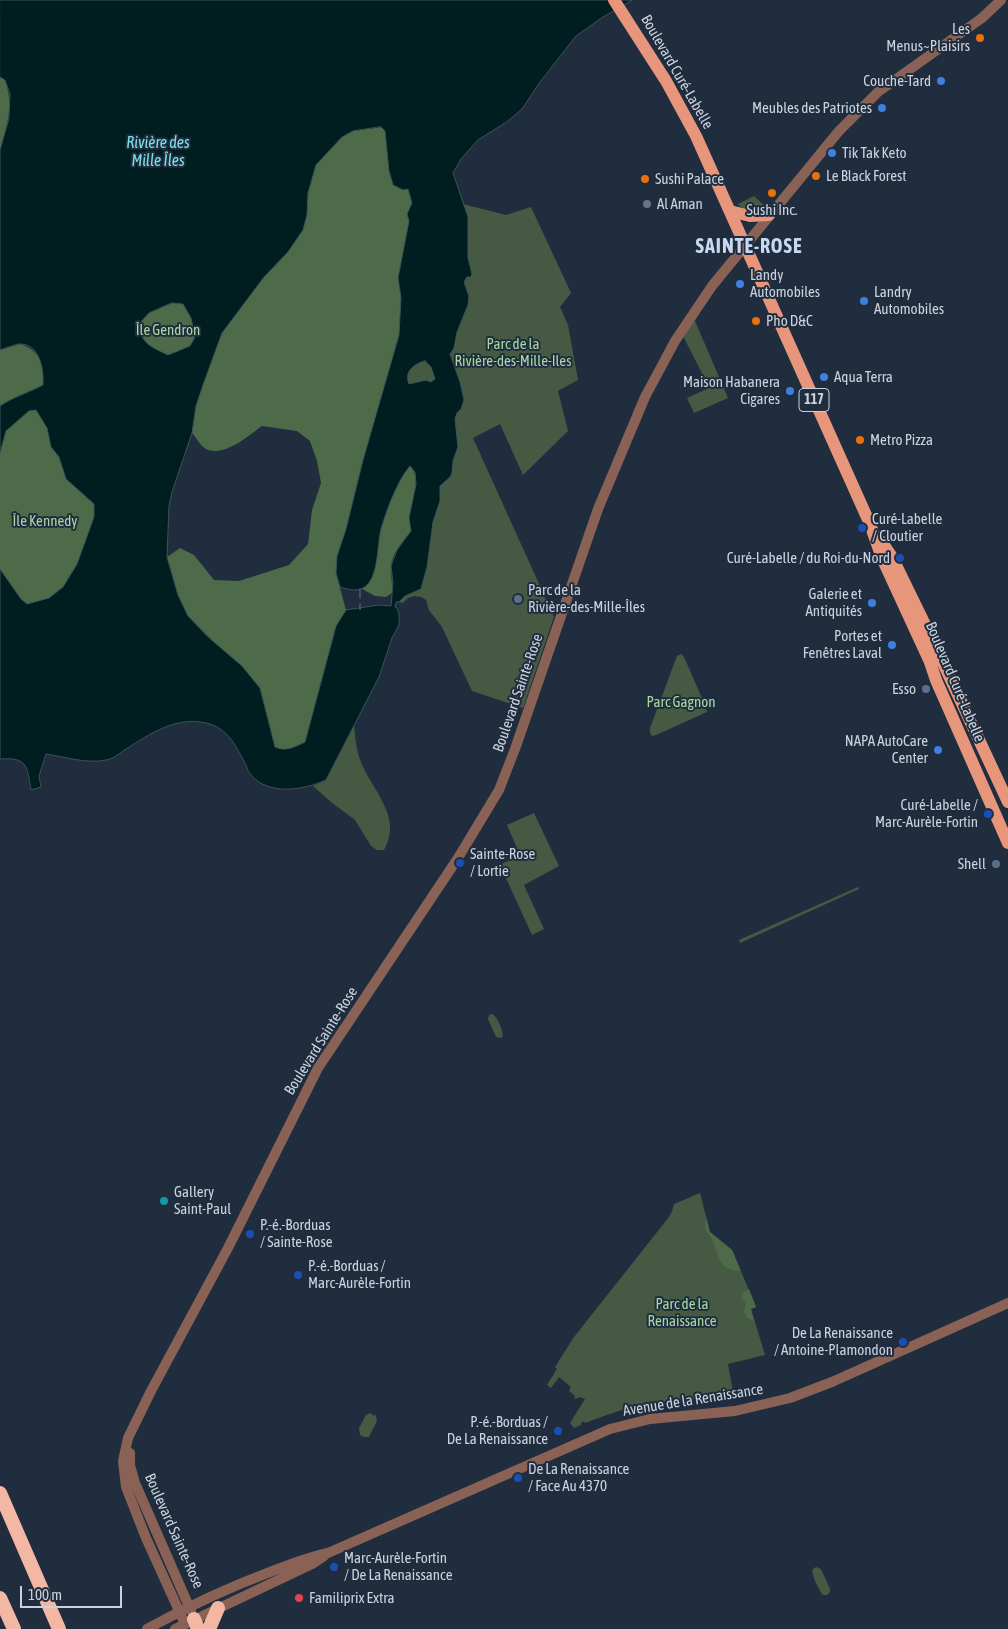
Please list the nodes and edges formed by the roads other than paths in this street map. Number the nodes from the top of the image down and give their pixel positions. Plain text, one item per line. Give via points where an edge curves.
1 (614, 0) edge
2 (1001, 0) edge
3 (730, 211) junction
4 (768, 215) junction
5 (745, 244) junction
6 (874, 532) junction
7 (1008, 802) edge
8 (1008, 843) edge
9 (1008, 1303) edge
10 (0, 1493) edge
11 (328, 1553) junction
12 (0, 1598) edge
13 (218, 1608) junction
14 (187, 1620) edge
15 (14, 1629) edge
16 (59, 1629) edge
17 (147, 1629) edge
18 (208, 1629) edge

1 - 3 main road, Boulevard Curé-Labelle / 117 via 683,110
2 - 4 street, Boulevard Sainte-Rose via 982,18 868,101 831,139
3 - 4 main road via 750,216
3 - 5 main road, Boulevard Curé-Labelle / 117
4 - 5 street, Boulevard Sainte-Rose
5 - 6 main road, Boulevard Curé-Labelle / 117
5 - 14 street, Boulevard Sainte-Rose via 678,336 634,420 598,509 496,796 318,1068 126,1443 123,1467 126,1487 146,1538
6 - 7 main road, Boulevard Curé-Labelle / 117 via 892,557
6 - 8 main road, Boulevard Curé-Labelle / 117 via 882,558
9 - 11 street, Avenue de la Renaissance via 833,1382 790,1398 735,1411 650,1419 610,1429
10 - 16 highway
11 - 13 street, Avenue de la Renaissance via 312,1564
11 - 14 street, Avenue de la Renaissance via 303,1559 250,1580
12 - 15 highway
13 - 14 street, Avenue de la Renaissance
13 - 18 highway
14 - 17 street

